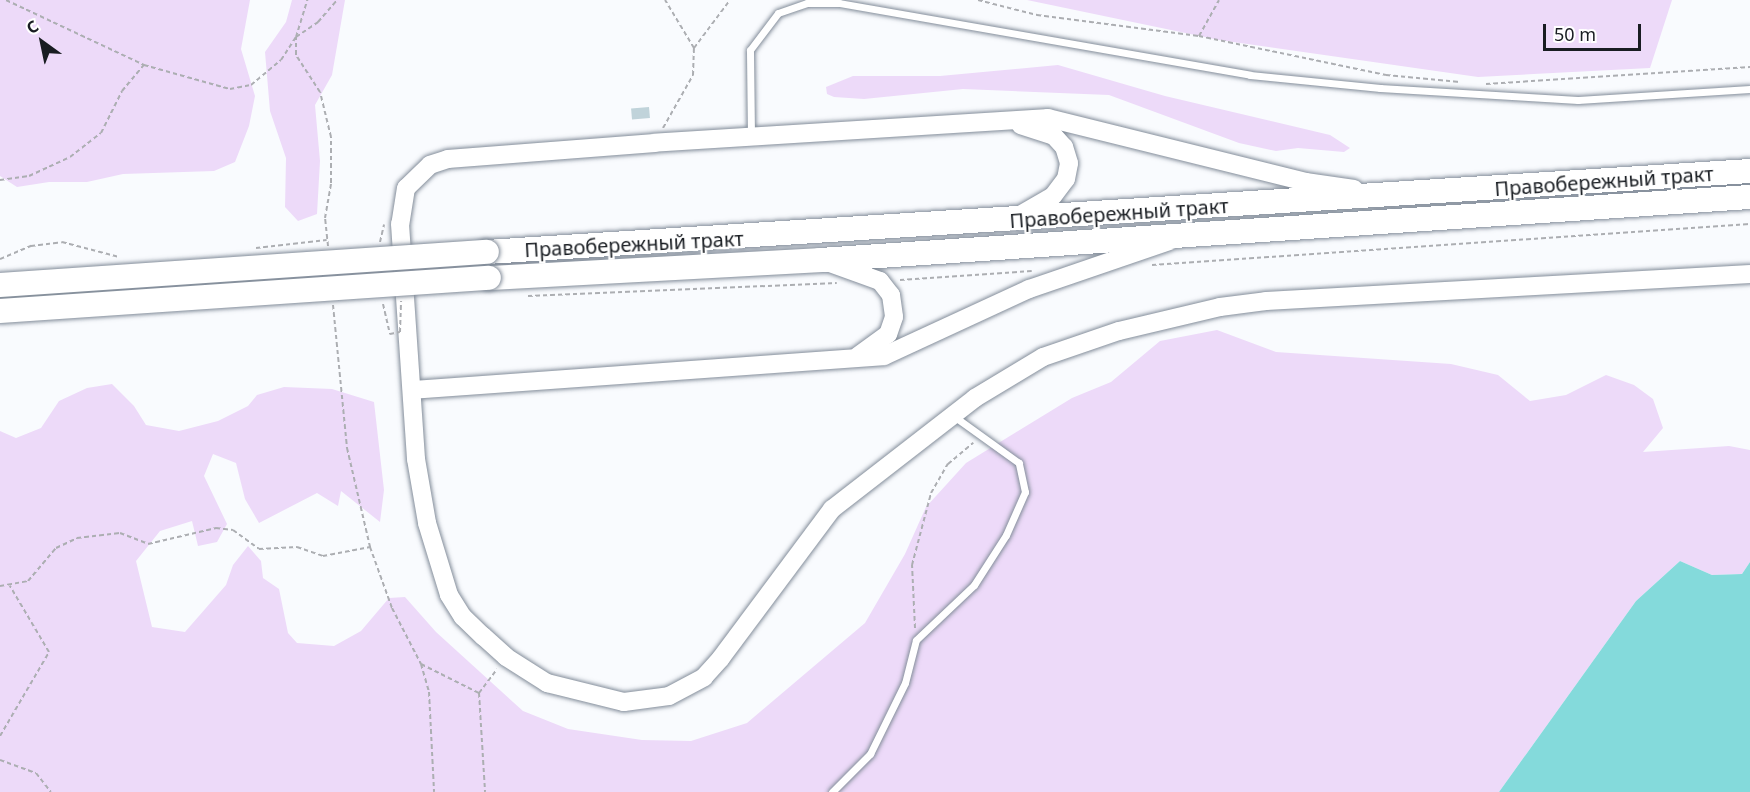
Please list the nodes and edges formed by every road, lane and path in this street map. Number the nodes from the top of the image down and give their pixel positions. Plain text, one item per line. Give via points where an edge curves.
1 (6, 0) edge
2 (307, 0) edge
3 (337, 0) edge
4 (665, 0) edge
5 (730, 0) edge
6 (978, 0) edge
7 (1219, 0) edge
8 (1199, 36) junction
9 (296, 37) junction
10 (694, 48) junction
11 (144, 65) junction
12 (1750, 67) edge
13 (1471, 83) dead end
14 (1481, 84) dead end
15 (1750, 89) edge
16 (974, 122) junction
17 (751, 137) junction
18 (655, 143) junction
19 (1750, 171) edge
20 (0, 180) edge
21 (1413, 194) junction
22 (1750, 197) edge
23 (385, 217) dead end
24 (1005, 220) junction
25 (1183, 236) junction
26 (327, 240) junction
27 (380, 246) dead end
28 (247, 249) dead end
29 (328, 249) dead end
30 (121, 258) dead end
31 (0, 260) edge
32 (820, 260) junction
33 (1750, 274) edge
34 (0, 285) edge
35 (401, 298) dead end
36 (333, 299) dead end
37 (383, 301) dead end
38 (0, 311) edge
39 (849, 361) junction
40 (412, 390) junction
41 (953, 415) junction
42 (982, 435) junction
43 (369, 547) junction
44 (0, 586) edge
45 (10, 586) junction
46 (916, 640) junction
47 (502, 661) dead end
48 (421, 664) junction
49 (479, 693) junction
50 (0, 736) edge
51 (0, 760) edge
52 (51, 792) edge
53 (434, 792) edge
54 (485, 792) edge
55 (832, 792) edge

1 - 11 path
2 - 9 path
3 - 9 path via 318,22
4 - 10 path
5 - 10 path
6 - 8 path via 1037,15
7 - 8 path
8 - 13 path via 1386,75
9 - 11 path via 281,60 251,85 230,90
9 - 26 path via 296,55 320,92 331,137
10 - 18 path via 693,75
11 - 20 path via 122,91 100,133 70,157 29,176
12 - 14 path
15 - 17 lane via 1578,100 1380,88 1250,75 839,3 807,3 778,14 750,50
16 - 17 street
16 - 21 street via 1048,118 1306,182
16 - 24 street via 1032,125 1054,136 1064,147 1067,171 1053,196 1034,210
17 - 18 street
18 - 40 street via 448,159 416,175 406,188 400,224
19 - 21 highway, Правобережный тракт
21 - 24 highway, Правобережный тракт
22 - 25 highway, Правобережный тракт
23 - 27 path
24 - 34 highway, Правобережный тракт, bridge
25 - 32 highway, Правобережный тракт
25 - 39 street via 1029,289 884,356
26 - 28 path
26 - 29 path
30 - 31 path via 62,242 31,246
32 - 38 highway, Правобережный тракт, bridge
32 - 39 street via 880,281 891,295 894,317 888,334
33 - 41 street via 1571,281 1220,307 1119,331 1043,357 1017,369
35 - 37 path, bridge via 400,332 390,334
36 - 43 path via 347,448
39 - 40 street
40 - 41 street via 416,459 427,523 440,574 463,617 506,657 547,683 624,702 669,696 704,677 832,509
41 - 42 lane
42 - 46 path via 948,464 931,493 912,565
42 - 46 lane via 1019,463 1025,492 1006,535 974,585
43 - 45 path via 323,556 297,547 260,549 233,530 216,528 148,544 120,533 77,538 56,548 28,581
43 - 48 path via 392,608
44 - 45 path
45 - 50 path via 49,652
46 - 55 lane via 905,683 870,754
47 - 49 path
48 - 49 path
48 - 53 path via 429,692
49 - 54 path
51 - 52 path via 36,773

